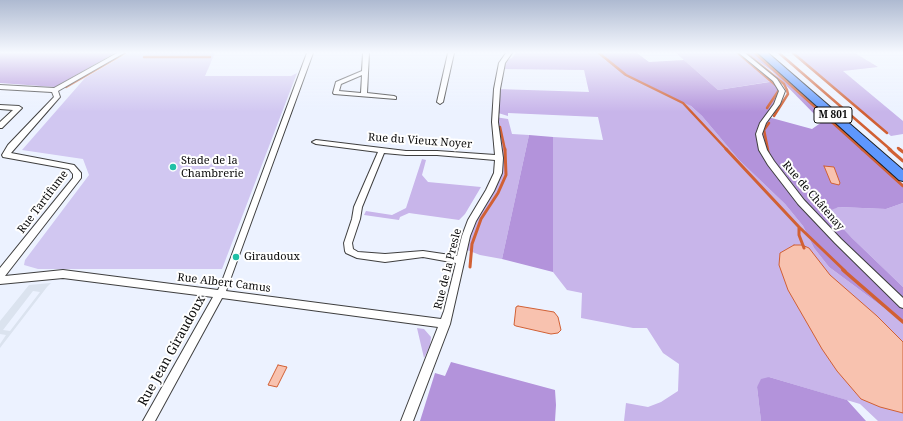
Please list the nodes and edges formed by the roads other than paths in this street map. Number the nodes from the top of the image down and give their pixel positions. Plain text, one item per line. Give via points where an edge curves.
1 (365, 72) edge
2 (86, 73) edge
3 (303, 73) edge
4 (363, 73) edge
5 (447, 73) edge
6 (500, 73) edge
7 (766, 73) edge
8 (785, 73) edge
9 (795, 73) edge
10 (0, 87) edge
11 (55, 90) junction
12 (364, 95) junction
13 (394, 98) dead end
14 (440, 102) dead end
15 (0, 107) edge
16 (0, 126) edge
17 (316, 142) dead end
18 (382, 150) junction
19 (499, 158) junction
20 (903, 167) edge
21 (903, 177) edge
22 (459, 260) junction
23 (0, 275) edge
24 (0, 280) edge
25 (219, 294) junction
26 (903, 304) edge
27 (445, 324) junction
28 (150, 421) edge
29 (407, 421) edge

1 - 12 street
2 - 11 street
3 - 25 street, Rue Jean Giraudoux via 228,278
4 - 12 street via 338,82 336,93
5 - 14 street
6 - 19 street, Rue de la Presle via 495,122
7 - 26 street, Rue de Châtenay via 782,91 759,134 763,150 801,202
8 - 21 main road, M 801
9 - 20 main road, M 801
10 - 11 street
11 - 23 street, Rue Tartifume via 57,97 10,147 6,155 71,167 77,172 77,178
12 - 13 street
15 - 16 street via 19,108
17 - 18 street, Rue du Vieux Noyer
18 - 19 street, Rue du Vieux Noyer
18 - 22 street via 358,207 348,242 349,251 385,258 422,254
19 - 22 street, Rue de la Presle via 495,181 472,220
22 - 27 street, Rue de la Presle
24 - 25 street, Rue Albert Camus via 63,274
25 - 27 street, Rue Albert Camus
25 - 28 street, Rue Jean Giraudoux
27 - 29 street, Rue de la Presle

